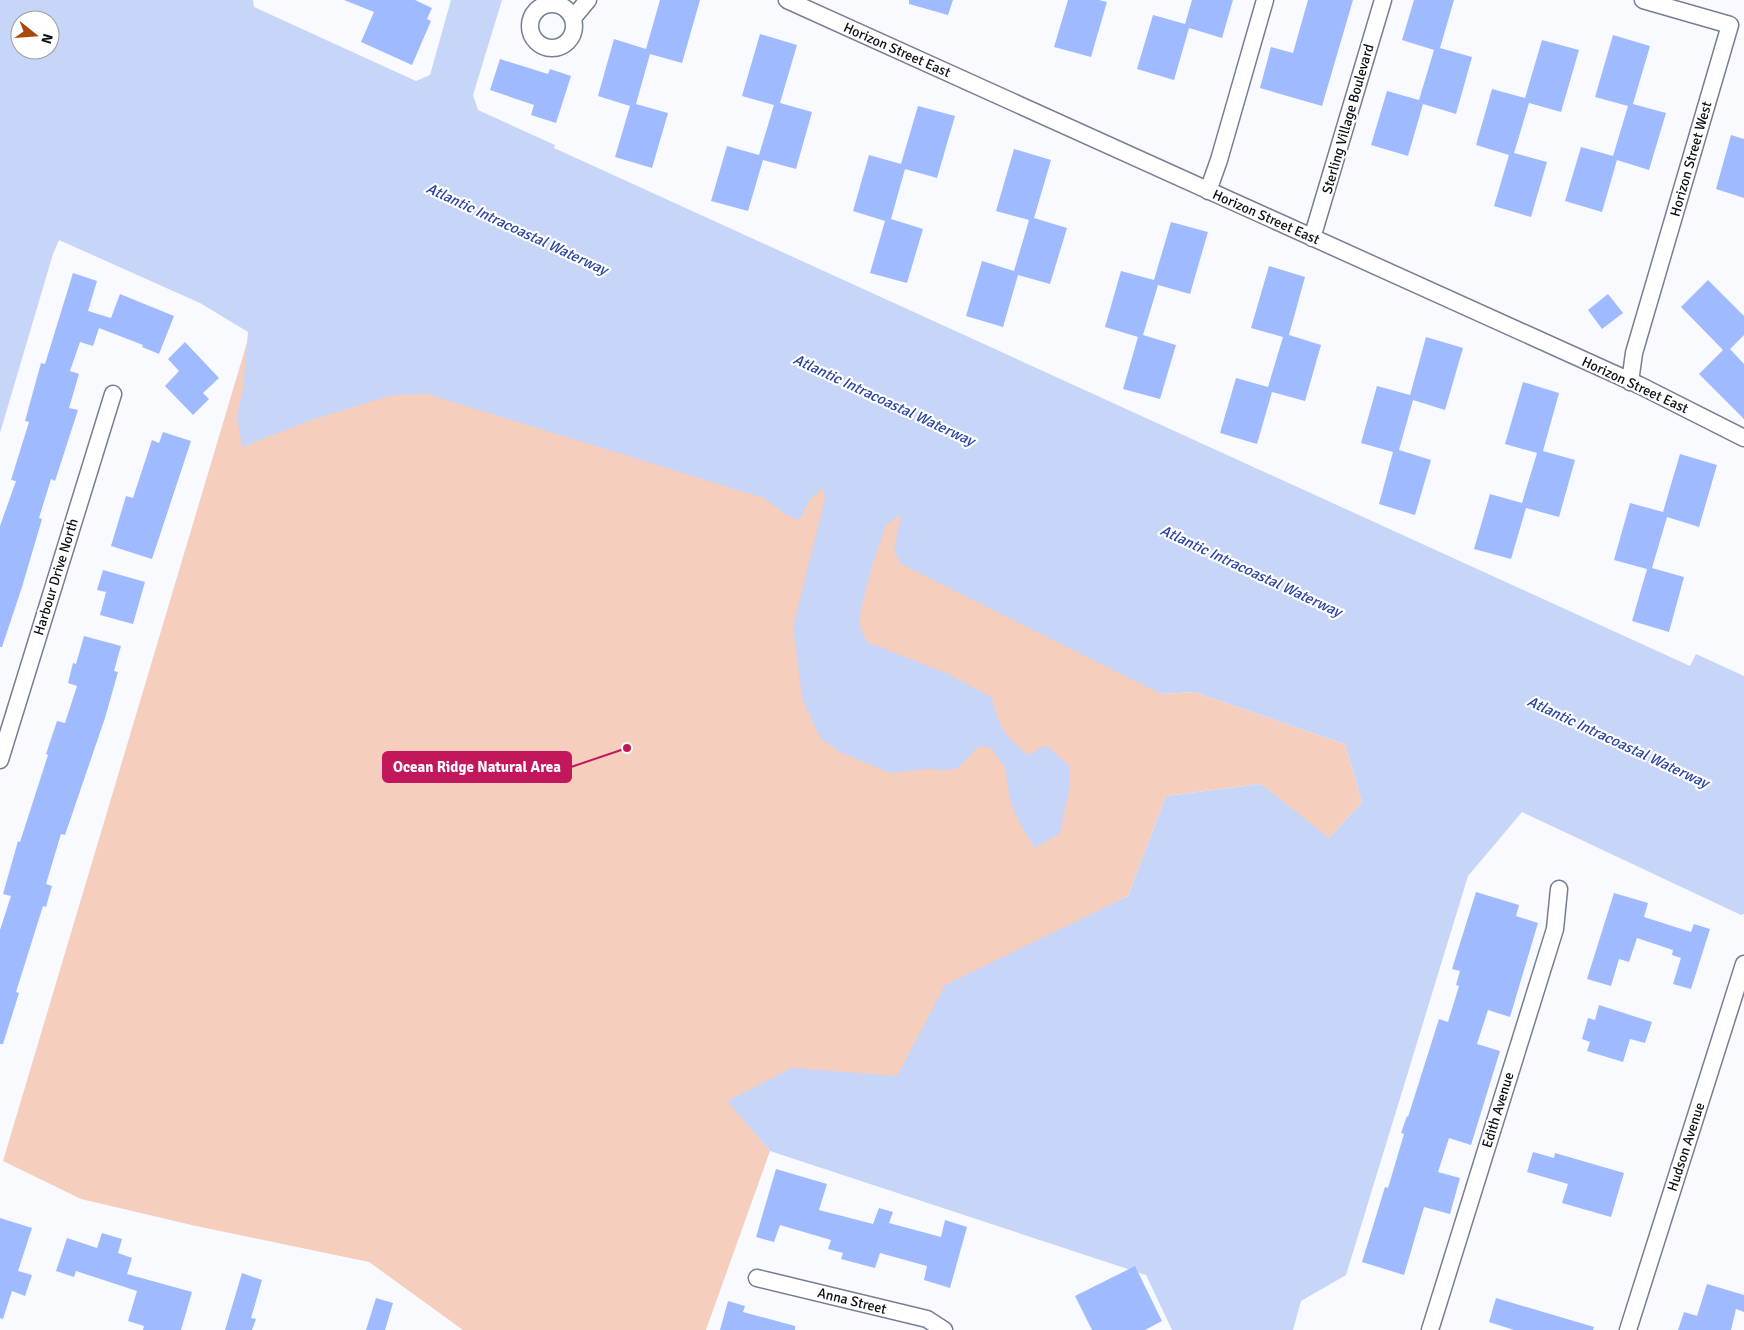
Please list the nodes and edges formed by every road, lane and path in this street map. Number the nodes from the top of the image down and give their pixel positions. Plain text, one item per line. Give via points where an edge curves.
1 (588, 0) edge
2 (787, 0) edge
3 (1265, 0) edge
4 (1383, 0) edge
5 (1643, 0) edge
6 (573, 18) dead end
7 (1208, 191) junction
8 (1312, 238) junction
9 (1630, 382) junction
10 (113, 394) dead end
11 (1744, 438) edge
12 (0, 760) edge
13 (1559, 889) dead end
14 (1744, 964) edge
15 (757, 1278) dead end
16 (944, 1330) edge
17 (1430, 1330) edge
18 (1628, 1330) edge

1 - 6 street
2 - 7 street, Horizon Street East
3 - 7 street
4 - 8 street, Sterling Village Boulevard
5 - 9 street, Horizon Street West via 1730,25 1634,353
7 - 8 street, Horizon Street East
8 - 9 street, Horizon Street East
9 - 11 street, Horizon Street East
10 - 12 street, Harbour Drive North
13 - 17 street, Edith Avenue via 1555,929
14 - 18 street, Hudson Avenue
15 - 16 street, Anna Street via 927,1319

